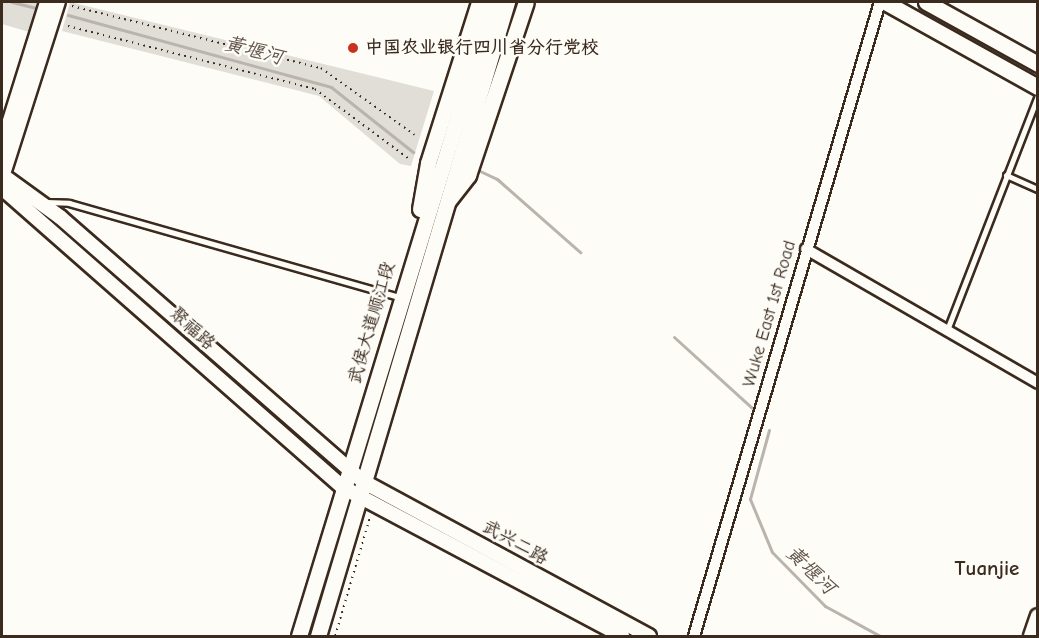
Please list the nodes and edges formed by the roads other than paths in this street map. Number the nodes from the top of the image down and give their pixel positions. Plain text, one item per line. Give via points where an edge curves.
1 (47, 2) edge
2 (58, 2) edge
3 (482, 2) edge
4 (507, 2) edge
5 (526, 2) edge
6 (882, 2) edge
7 (926, 2) edge
8 (492, 24) junction
9 (1038, 64) edge
10 (1038, 87) edge
11 (1038, 95) edge
12 (2, 146) edge
13 (2, 175) edge
14 (1006, 175) junction
15 (2, 188) edge
16 (1038, 189) edge
17 (41, 202) junction
18 (445, 205) junction
19 (806, 249) junction
20 (413, 254) junction
21 (400, 297) junction
22 (947, 330) junction
23 (1038, 383) edge
24 (349, 471) junction
25 (364, 482) junction
26 (344, 488) junction
27 (359, 497) junction
28 (314, 587) junction
29 (332, 591) junction
30 (1038, 616) edge
31 (299, 636) edge
32 (318, 636) edge
33 (622, 636) edge
34 (649, 636) edge
35 (694, 636) edge
36 (1031, 636) edge

1 - 12 street
2 - 13 street
3 - 8 main road
3 - 20 main road via 428,163
4 - 8 main road
5 - 18 main road via 468,175
6 - 10 main road
6 - 19 street, Wuke East 1st Road
7 - 9 main road
8 - 18 main road, 武侯大道顺江段
8 - 20 main road, 武侯大道顺江段
11 - 14 lane
13 - 17 street, 武兴二路
14 - 16 lane
14 - 22 lane
15 - 26 street, 聚福路
17 - 21 lane via 69,202
17 - 24 street, 武兴二路
18 - 25 main road, 武侯大道顺江段
19 - 22 street
19 - 35 street, Wuke East 1st Road
20 - 21 main road, 武侯大道顺江段
21 - 24 main road, 武侯大道顺江段
22 - 23 street
24 - 25 street, 武兴二路
24 - 26 main road, 武侯大道顺江段
25 - 27 main road, 武侯大道顺江段
25 - 34 street, 武兴二路
26 - 27 street, 聚福路
26 - 28 main road, 武侯大道顺江段
27 - 29 main road, 武侯大道顺江段
27 - 33 street, 聚福路
28 - 29 main road
28 - 31 main road, 武侯大道顺江段
29 - 32 main road, 武侯大道顺江段
30 - 36 street

